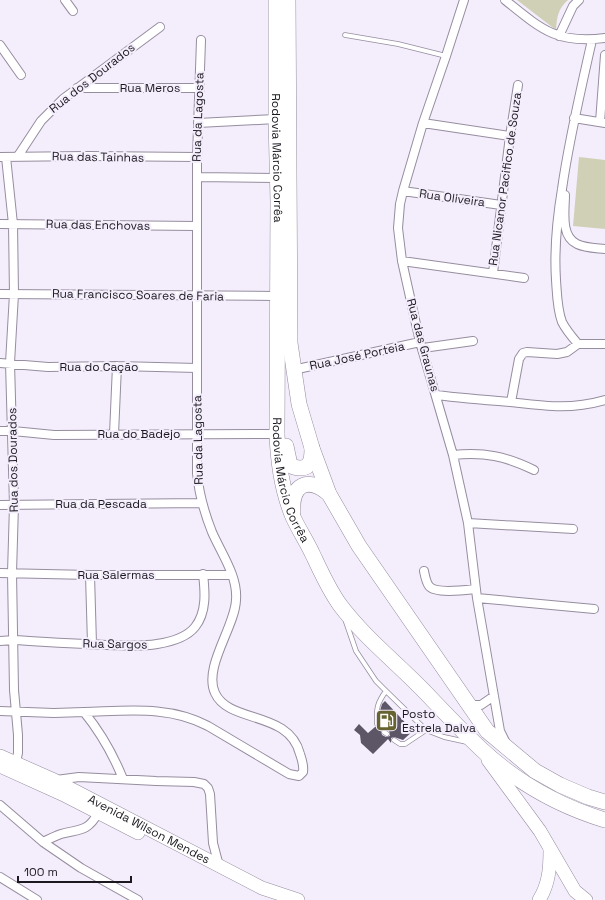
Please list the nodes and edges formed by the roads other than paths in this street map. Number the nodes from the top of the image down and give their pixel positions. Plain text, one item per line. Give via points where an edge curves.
1 (65, 0) edge
2 (276, 0) edge
3 (288, 0) edge
4 (293, 0) edge
5 (464, 0) edge
6 (505, 0) edge
7 (578, 0) edge
8 (73, 11) dead end
9 (160, 27) dead end
10 (288, 35) junction
11 (345, 36) dead end
12 (559, 36) junction
13 (605, 38) edge
14 (201, 40) dead end
15 (592, 40) junction
16 (0, 45) edge
17 (605, 55) edge
18 (446, 56) junction
19 (21, 75) dead end
20 (518, 85) dead end
21 (77, 88) junction
22 (199, 88) junction
23 (574, 118) junction
24 (276, 119) junction
25 (198, 123) junction
26 (423, 123) junction
27 (602, 123) edge
28 (510, 136) junction
29 (18, 156) junction
30 (3, 157) edge
31 (197, 157) junction
32 (565, 168) junction
33 (197, 176) junction
34 (278, 178) junction
35 (403, 191) junction
36 (501, 205) junction
37 (0, 224) edge
38 (13, 224) junction
39 (196, 226) junction
40 (605, 249) edge
41 (402, 261) junction
42 (492, 273) junction
43 (524, 278) dead end
44 (0, 294) edge
45 (14, 294) junction
46 (198, 296) junction
47 (277, 296) junction
48 (473, 341) dead end
49 (578, 344) junction
50 (605, 344) edge
51 (421, 345) junction
52 (0, 363) edge
53 (10, 363) junction
54 (117, 366) junction
55 (197, 368) junction
56 (293, 370) junction
57 (436, 395) junction
58 (605, 400) edge
59 (512, 402) junction
60 (277, 428) junction
61 (0, 431) edge
62 (13, 431) junction
63 (114, 434) junction
64 (197, 434) junction
65 (312, 448) junction
66 (453, 455) junction
67 (534, 470) dead end
68 (329, 494) junction
69 (201, 503) junction
70 (0, 505) edge
71 (14, 505) junction
72 (293, 517) junction
73 (468, 523) junction
74 (573, 529) dead end
75 (424, 571) dead end
76 (0, 573) edge
77 (12, 573) junction
78 (203, 574) junction
79 (90, 575) junction
80 (232, 575) junction
81 (476, 589) junction
82 (477, 598) junction
83 (340, 605) junction
84 (594, 609) dead end
85 (14, 640) junction
86 (0, 641) edge
87 (92, 644) junction
88 (386, 691) junction
89 (494, 696) junction
90 (469, 706) junction
91 (0, 711) edge
92 (16, 711) junction
93 (84, 712) junction
94 (378, 724) dead end
95 (426, 730) junction
96 (394, 740) dead end
97 (478, 746) junction
98 (510, 751) junction
99 (0, 756) edge
100 (16, 762) junction
101 (0, 766) edge
102 (123, 779) junction
103 (54, 780) junction
104 (605, 802) edge
105 (0, 805) edge
106 (98, 813) junction
107 (605, 820) edge
108 (43, 842) junction
109 (550, 848) junction
110 (219, 866) junction
111 (0, 877) edge
112 (37, 900) edge
113 (138, 900) edge
114 (272, 900) edge
115 (298, 900) edge
116 (539, 900) edge
117 (586, 900) edge

1 - 8 street
2 - 24 highway, Rodovia Márcio Corrêa
3 - 10 highway, Rodovia Márcio Corrêa
4 - 10 street
5 - 18 street, Rua das Graunas
6 - 12 street via 532,21
7 - 12 street via 572,6
9 - 21 street, Rua dos Dourados
10 - 56 highway, Rodovia Márcio Corrêa via 289,307
11 - 18 lane via 398,44
12 - 15 street
13 - 15 street
14 - 22 street, Rua da Lagosta
15 - 23 street
16 - 19 street
17 - 27 street
18 - 26 street, Rua das Graunas
20 - 28 street, Rua Nicanor Pacifico de Souza
21 - 22 street, Rua Meros
21 - 29 street, Rua dos Dourados via 62,99 41,121
22 - 25 street, Rua da Lagosta
23 - 27 street
23 - 32 street
24 - 25 street
24 - 34 highway, Rodovia Márcio Corrêa
25 - 31 street, Rua da Lagosta
26 - 28 street
26 - 35 street, Rua das Graunas
28 - 36 street, Rua Nicanor Pacifico de Souza
29 - 30 street, Rua das Tainhas
29 - 31 street, Rua das Tainhas
30 - 38 street, Rua dos Dourados
31 - 33 street, Rua da Lagosta
32 - 40 street via 566,229 569,237 586,247
32 - 49 street via 556,236 556,291 562,322
33 - 34 street
33 - 39 street, Rua da Lagosta
34 - 47 highway, Rodovia Márcio Corrêa
35 - 36 street, Rua Oliveira
35 - 41 street, Rua das Graunas via 398,228
36 - 42 street, Rua Nicanor Pacifico de Souza
37 - 38 street, Rua das Enchovas
38 - 39 street, Rua das Enchovas
38 - 45 street, Rua dos Dourados
39 - 46 street, Rua da Lagosta
41 - 42 street
41 - 51 street, Rua das Graunas
42 - 43 street
44 - 45 street, Rua Francisco Soares de Faria
45 - 46 street, Rua Francisco Soares de Faria
45 - 53 street, Rua dos Dourados
46 - 47 street, Rua Francisco Soares de Faria
46 - 55 street, Rua da Lagosta
47 - 60 highway, Rodovia Márcio Corrêa
48 - 51 street, Rua José Porteia
49 - 50 street
49 - 59 street via 562,353 521,354
51 - 56 street, Rua José Porteia
51 - 57 street, Rua das Graunas
52 - 53 street, Rua do Cação
53 - 54 street, Rua do Cação via 48,367
53 - 62 street, Rua dos Dourados
54 - 55 street, Rua do Cação
54 - 63 street
55 - 64 street, Rua da Lagosta
56 - 65 highway, Rodovia Márcio Corrêa via 299,404
57 - 59 street
57 - 66 street, Rua das Graunas
58 - 59 street via 561,407
60 - 64 street, Rua do Badejo
60 - 65 highway via 284,436 290,465 294,468 308,466 311,462
60 - 72 highway, Rodovia Márcio Corrêa via 278,458
61 - 62 street, Rua do Badejo
62 - 63 street, Rua do Badejo via 54,435
62 - 71 street, Rua dos Dourados
63 - 64 street, Rua do Badejo
64 - 69 street, Rua da Lagosta via 197,473
65 - 68 highway, Rodovia Márcio Corrêa
66 - 67 street via 502,457
66 - 73 street, Rua das Graunas
68 - 72 highway via 314,484 299,488 292,501
68 - 90 highway, Rodovia Márcio Corrêa via 359,546
69 - 71 street, Rua da Pescada
69 - 80 street, Rua da Lagosta
70 - 71 street, Rua da Pescada
71 - 77 street, Rua dos Dourados
72 - 83 highway, Rodovia Márcio Corrêa
73 - 74 street
73 - 81 street, Rua das Graunas
75 - 81 street via 427,584 433,589
76 - 77 street, Rua Salermas
77 - 79 street, Rua Salermas
77 - 85 street, Rua dos Dourados
78 - 79 street, Rua Salermas
78 - 80 street, Rua Salermas
78 - 87 street, Rua Sargos via 203,612 190,633 158,644
79 - 87 street
80 - 93 street, Rua da Lagosta via 236,602 215,663 214,692 224,704 279,727 293,736 304,768 302,774 288,774 196,720 180,715 146,710
81 - 82 street, Rua das Graunas
82 - 84 street
82 - 89 street, Rua das Graunas
83 - 88 lane via 356,651
83 - 97 highway, Rodovia Márcio Corrêa via 366,635
85 - 86 street, Rua Sargos
85 - 87 street, Rua Sargos
85 - 92 street, Rua dos Dourados
88 - 94 lane via 378,705
88 - 95 lane
89 - 90 street via 481,705
89 - 98 street, Rua das Graunas via 500,731
90 - 98 highway, Rodovia Márcio Corrêa via 487,731
91 - 92 street
92 - 93 street
92 - 100 street, Rua dos Dourados
93 - 102 street via 113,755
95 - 96 lane via 404,744
95 - 97 lane
97 - 107 highway, Rodovia Márcio Corrêa via 534,789 561,804
97 - 109 main road via 531,817
98 - 104 highway, Rodovia Márcio Corrêa via 535,771 588,797
99 - 100 main road, Avenida Wilson Mendes
100 - 103 main road, Avenida Wilson Mendes
101 - 106 main road, Avenida Wilson Mendes
102 - 103 street via 79,776
102 - 110 street via 194,782 206,786 210,794 214,843
103 - 110 main road, Avenida Wilson Mendes
105 - 108 street
106 - 108 street via 87,826
106 - 114 main road, Avenida Wilson Mendes via 255,894
108 - 113 street via 81,868
109 - 116 main road via 546,888
109 - 117 main road via 574,891
110 - 115 main road, Avenida Wilson Mendes via 262,888
111 - 112 street

